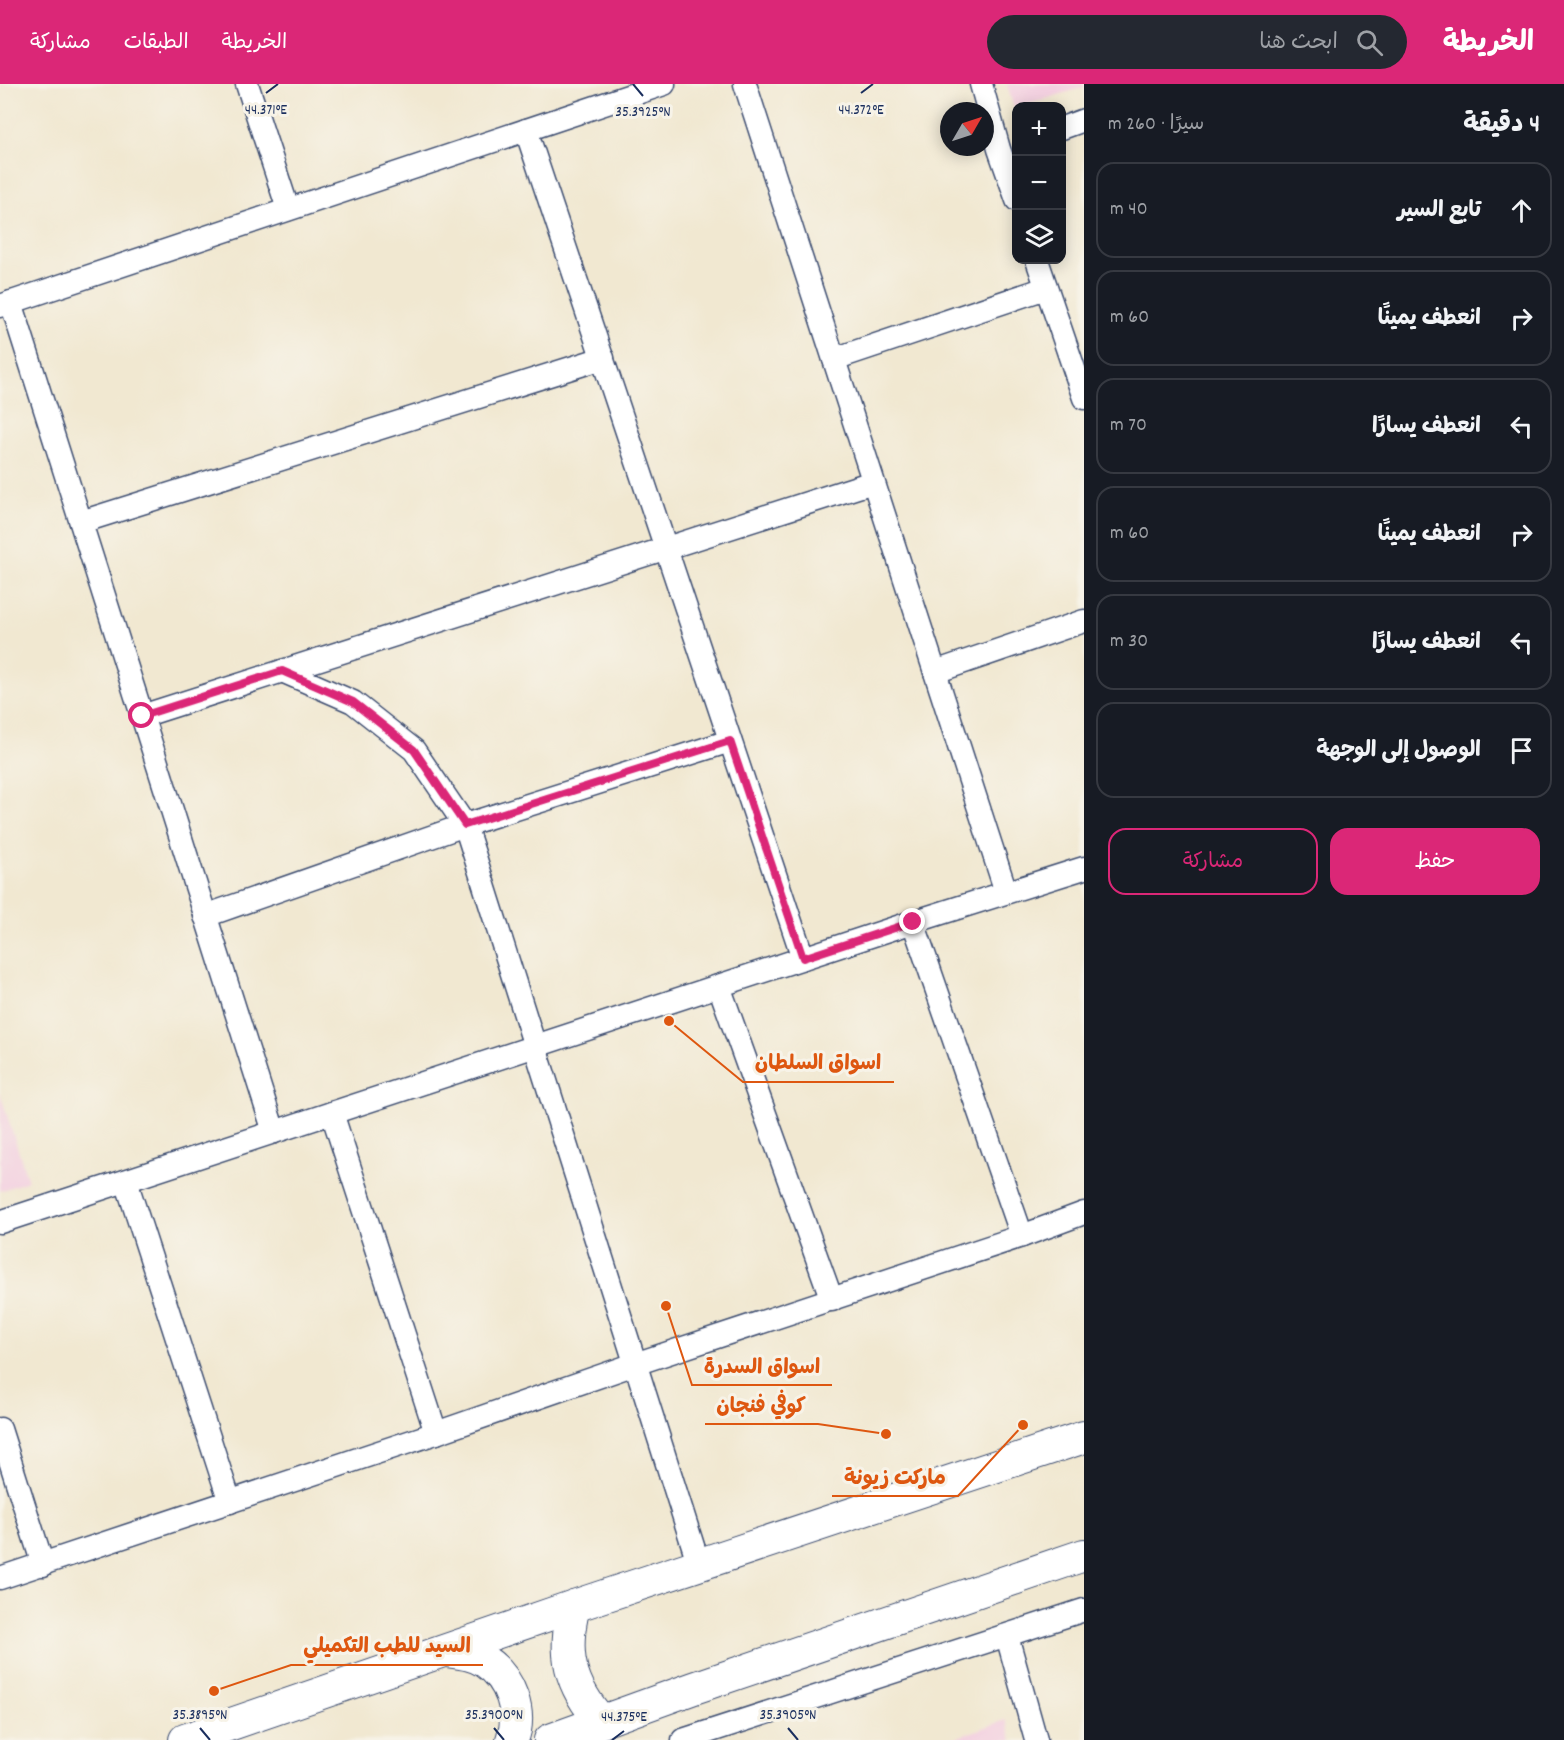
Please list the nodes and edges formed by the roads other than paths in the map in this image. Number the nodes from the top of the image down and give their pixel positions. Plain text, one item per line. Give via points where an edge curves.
1 (247, 84) edge
2 (664, 84) edge
3 (745, 84) edge
4 (981, 84) edge
5 (1084, 120) edge
6 (1066, 127) edge
7 (526, 130) junction
8 (1008, 146) edge
9 (1012, 170) edge
10 (288, 209) junction
11 (1038, 264) edge
12 (1046, 288) junction
13 (5, 304) edge
14 (603, 358) junction
15 (834, 359) junction
16 (1084, 398) edge
17 (873, 482) junction
18 (81, 522) junction
19 (665, 547) junction
20 (1084, 621) edge
21 (282, 671) junction
22 (935, 672) junction
23 (142, 716) junction
24 (730, 741) junction
25 (465, 825) junction
26 (1084, 868) edge
27 (1006, 892) junction
28 (205, 916) junction
29 (913, 922) junction
30 (803, 958) junction
31 (719, 986) junction
32 (534, 1048) junction
33 (332, 1113) junction
34 (274, 1132) junction
35 (126, 1181) junction
36 (1084, 1213) edge
37 (0, 1222) edge
38 (1022, 1236) junction
39 (832, 1300) junction
40 (635, 1364) junction
41 (0, 1429) edge
42 (436, 1433) junction
43 (1084, 1437) edge
44 (230, 1502) junction
45 (1084, 1554) edge
46 (43, 1565) junction
47 (699, 1565) junction
48 (0, 1578) edge
49 (574, 1606) junction
50 (1084, 1610) edge
51 (1007, 1636) junction
52 (446, 1651) junction
53 (602, 1722) junction
54 (185, 1740) edge
55 (512, 1740) edge
56 (550, 1740) edge
57 (683, 1740) edge
58 (1036, 1740) edge

1 - 10 street
2 - 7 street
3 - 15 street
4 - 8 street
5 - 6 street
7 - 10 street
7 - 14 street
8 - 9 street
10 - 13 street
11 - 12 street
12 - 15 street
12 - 16 street
13 - 18 street
14 - 18 street
14 - 19 street
15 - 17 street
17 - 19 street
17 - 22 street
18 - 23 street
19 - 21 street
19 - 24 street
20 - 22 street
21 - 23 street
21 - 25 street via 353,702 414,750
22 - 27 street
23 - 28 street
24 - 25 street
24 - 30 street
25 - 28 street
25 - 32 street
26 - 27 street
27 - 29 street
28 - 34 street
29 - 30 street
29 - 38 street
30 - 31 street
31 - 32 street
31 - 39 street
32 - 33 street
32 - 40 street
33 - 34 street
33 - 42 street
34 - 35 street
35 - 37 street
35 - 44 street
36 - 38 street
38 - 39 street
39 - 40 street
40 - 42 street
40 - 47 street
41 - 46 street
42 - 44 street
43 - 47 main road
44 - 46 street
45 - 53 main road
46 - 48 street
47 - 49 main road
49 - 52 main road
49 - 53 main road via 568,1641 573,1677
50 - 51 street
51 - 57 street
51 - 58 street
52 - 54 main road
52 - 55 main road via 467,1653 502,1676 512,1695 516,1716
53 - 56 main road

